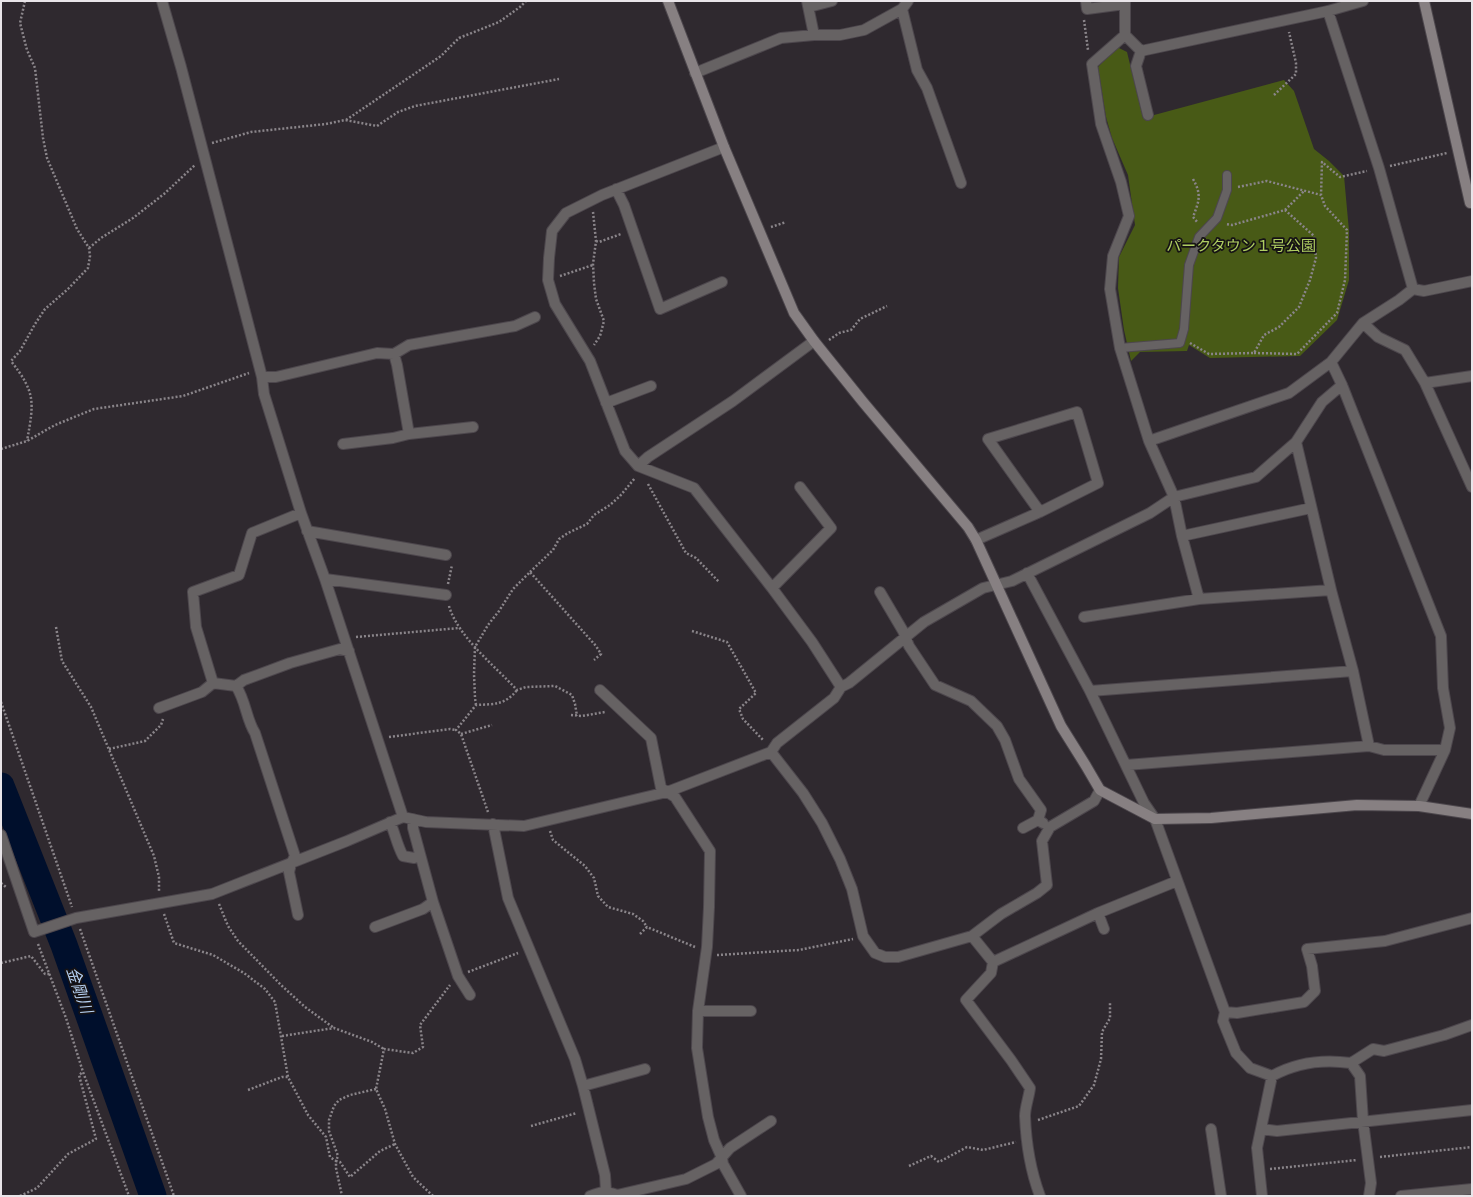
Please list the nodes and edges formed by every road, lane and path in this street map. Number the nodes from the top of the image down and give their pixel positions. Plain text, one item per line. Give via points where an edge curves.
1 (25, 1) edge
2 (162, 1) edge
3 (526, 1) edge
4 (668, 1) edge
5 (832, 1) edge
6 (1363, 1) edge
7 (1424, 1) edge
8 (1125, 3) edge
9 (808, 4) edge
10 (905, 5) edge
11 (1086, 5) edge
12 (1328, 11) junction
13 (1286, 20) junction
14 (814, 35) junction
15 (1125, 35) junction
16 (1141, 51) junction
17 (1092, 64) junction
18 (695, 73) junction
19 (559, 78) dead end
20 (1274, 95) dead end
21 (1148, 115) dead end
22 (345, 120) junction
23 (202, 146) junction
24 (724, 147) junction
25 (1458, 151) junction
26 (205, 158) junction
27 (1378, 168) junction
28 (1227, 175) dead end
29 (1193, 180) dead end
30 (960, 183) dead end
31 (616, 189) junction
32 (1227, 190) junction
33 (1304, 191) junction
34 (1321, 195) junction
35 (589, 201) junction
36 (1472, 202) edge
37 (1285, 210) junction
38 (1214, 222) junction
39 (632, 230) junction
40 (1206, 231) junction
41 (596, 241) junction
42 (89, 248) junction
43 (593, 266) junction
44 (548, 280) junction
45 (1472, 280) edge
46 (722, 282) dead end
47 (1413, 289) junction
48 (887, 306) dead end
49 (535, 317) dead end
50 (1362, 323) junction
51 (1181, 338) junction
52 (814, 341) junction
53 (1120, 348) junction
54 (821, 350) junction
55 (1254, 353) junction
56 (394, 354) junction
57 (590, 361) junction
58 (1331, 362) junction
59 (1472, 376) edge
60 (262, 377) junction
61 (1424, 383) junction
62 (1342, 385) junction
63 (651, 386) dead end
64 (606, 403) junction
65 (473, 427) dead end
66 (409, 434) junction
67 (27, 440) junction
68 (1149, 441) junction
69 (1296, 442) junction
70 (343, 444) dead end
71 (1, 449) edge
72 (638, 466) junction
73 (1472, 486) edge
74 (800, 487) dead end
75 (1174, 497) junction
76 (1311, 508) junction
77 (1040, 512) junction
78 (301, 513) junction
79 (307, 531) junction
80 (1182, 536) junction
81 (976, 540) junction
82 (446, 555) joint
83 (530, 572) junction
84 (1027, 573) junction
85 (325, 579) junction
86 (719, 582) dead end
87 (997, 584) junction
88 (772, 588) junction
89 (1331, 590) junction
90 (880, 592) dead end
91 (446, 595) junction
92 (1199, 598) junction
93 (1084, 617) dead end
94 (56, 627) dead end
95 (459, 628) junction
96 (692, 631) dead end
97 (906, 637) junction
98 (344, 638) junction
99 (475, 647) junction
100 (349, 651) junction
101 (594, 660) dead end
102 (1353, 671) junction
103 (213, 683) junction
104 (236, 686) junction
105 (841, 687) junction
106 (518, 690) junction
107 (600, 690) dead end
108 (1090, 691) junction
109 (1, 702) edge
110 (476, 705) junction
111 (163, 706) joint
112 (624, 712) junction
113 (571, 716) dead end
114 (577, 716) junction
115 (492, 725) dead end
116 (456, 730) junction
117 (461, 734) junction
118 (377, 738) junction
119 (1369, 746) junction
120 (109, 749) junction
121 (1445, 750) junction
122 (771, 752) junction
123 (1126, 765) junction
124 (1100, 790) junction
125 (667, 792) junction
126 (1419, 806) junction
127 (1472, 814) edge
128 (403, 817) junction
129 (413, 819) junction
130 (1155, 819) junction
131 (1038, 820) junction
132 (546, 821) junction
133 (390, 822) junction
134 (493, 824) junction
135 (1050, 827) junction
136 (1023, 828) dead end
137 (1, 835) edge
138 (420, 856) junction
139 (291, 864) junction
140 (1177, 881) junction
141 (216, 892) junction
142 (433, 902) junction
143 (160, 903) junction
144 (1098, 913) junction
145 (298, 915) dead end
146 (76, 918) junction
147 (1472, 918) edge
148 (375, 927) dead end
149 (647, 927) junction
150 (1104, 929) dead end
151 (34, 932) junction
152 (640, 934) dead end
153 (862, 936) junction
154 (972, 936) junction
155 (707, 947) junction
156 (529, 949) junction
157 (993, 962) junction
158 (1, 963) edge
159 (50, 974) junction
160 (458, 976) junction
161 (470, 995) dead end
162 (698, 1011) junction
163 (751, 1011) dead end
164 (1225, 1012) junction
165 (1472, 1025) edge
166 (334, 1028) junction
167 (282, 1036) junction
168 (384, 1049) junction
169 (1351, 1063) junction
170 (645, 1069) dead end
171 (83, 1072) junction
172 (1272, 1076) junction
173 (288, 1077) junction
174 (583, 1086) junction
175 (376, 1089) junction
176 (248, 1090) dead end
177 (589, 1110) junction
178 (1472, 1110) edge
179 (771, 1121) dead end
180 (1363, 1121) junction
181 (531, 1126) dead end
182 (1211, 1129) dead end
183 (1261, 1129) junction
184 (395, 1144) junction
185 (722, 1158) junction
186 (336, 1161) junction
187 (1472, 1189) edge
188 (607, 1194) edge
189 (20, 1196) edge
190 (129, 1196) edge
191 (174, 1196) edge
192 (342, 1196) edge
193 (433, 1196) edge
194 (590, 1196) edge
195 (741, 1196) edge
196 (1040, 1196) edge
197 (1221, 1196) edge
198 (1262, 1196) edge
199 (1369, 1196) edge
200 (1401, 1196) edge

1 - 42 path via 20,23 35,68 42,138 47,158 77,228
2 - 23 street
3 - 22 path via 499,22 459,38 441,56
4 - 18 street
5 - 9 street
6 - 12 street
7 - 25 street
8 - 11 street
8 - 15 street
9 - 14 street
10 - 14 street via 864,30 840,36
10 - 30 street via 917,70 927,88
11 - 17 path via 1083,16
12 - 13 street
12 - 27 street
13 - 16 street
13 - 20 path via 1296,62 1296,74
14 - 18 street via 780,38
15 - 16 street
15 - 17 street
16 - 21 street via 1136,66
17 - 53 street via 1101,124 1121,182 1129,216 1113,256 1110,289
18 - 24 street
19 - 22 path via 416,106 398,112 377,126
22 - 23 path via 251,132
23 - 26 street
24 - 31 street
24 - 52 street via 794,313
25 - 27 path
25 - 36 street
26 - 42 path via 190,168 164,194
26 - 60 street
27 - 34 path via 1340,177 1322,162
27 - 47 street
28 - 32 lane
29 - 40 path via 1198,188 1199,202 1193,217
31 - 35 street
31 - 39 street
32 - 33 path via 1267,181
32 - 38 lane
33 - 34 path
33 - 37 path
34 - 55 path via 1325,206 1347,230 1345,280 1336,313 1297,354
35 - 41 path via 593,212
35 - 44 street via 566,213 552,231
37 - 38 path via 1232,225
37 - 55 path via 1314,236 1316,258 1299,307 1279,327 1264,336
38 - 40 lane
39 - 41 path
39 - 46 street via 660,309
40 - 51 lane via 1199,237 1189,265 1184,329
41 - 43 path
42 - 67 path via 88,268 45,309 20,351 11,361 21,374 32,397 32,416
43 - 44 path
43 - 57 path via 596,298 604,321
44 - 57 street via 555,304
45 - 47 street via 1424,291
47 - 50 street
48 - 54 path via 860,319 851,330 828,340
49 - 56 street via 516,326 409,345
50 - 58 street
50 - 61 street via 1378,337 1404,350
51 - 53 lane via 1180,343
51 - 55 path via 1209,354
52 - 54 street
52 - 72 street via 733,401
53 - 68 street
54 - 81 street via 968,527
56 - 60 street via 377,353 276,377
56 - 66 street
57 - 64 street
58 - 62 street
58 - 68 street via 1290,393
59 - 61 street
60 - 67 path via 251,372 183,396 94,409 54,425
60 - 78 street via 264,394
61 - 73 street
62 - 69 street via 1322,402
62 - 121 street via 1441,636 1444,688 1450,728
63 - 64 street
64 - 72 street via 626,451
65 - 66 street
66 - 70 street
67 - 71 path
68 - 75 street
69 - 75 street via 1256,477
69 - 76 street
72 - 83 path via 635,477 620,496 594,515 587,524 558,539 553,550
72 - 86 path via 686,553 696,558
72 - 88 street via 694,488
74 - 88 street via 831,528
75 - 80 street
75 - 84 street via 1150,513
76 - 80 street
76 - 89 street
77 - 77 street via 1098,483 1076,412 988,439
77 - 81 street
78 - 79 street
78 - 103 street via 252,533 239,575 193,592 196,627
79 - 82 street
79 - 85 street
80 - 92 street
81 - 87 street
82 - 91 path via 453,559
83 - 99 path via 513,589
83 - 101 path via 596,646 601,654
84 - 87 street via 1012,581
84 - 108 street
85 - 91 street
85 - 98 street
87 - 97 street via 983,588 931,618
87 - 124 street via 1061,726
88 - 105 street
89 - 92 street
89 - 102 street
90 - 97 street
91 - 95 path
92 - 93 street
94 - 120 path via 62,661 91,707
95 - 98 path
95 - 99 path
96 - 122 path via 727,642 756,693 740,709 743,720 765,742
97 - 105 street via 850,684
97 - 131 street via 908,646 935,685 971,701 997,726 1005,740 1019,779 1041,810
98 - 100 street
99 - 106 path
99 - 110 path
100 - 104 street via 340,649 290,663 244,680
100 - 118 street
102 - 108 street
102 - 119 street
103 - 104 street
103 - 111 street via 202,692
104 - 139 street via 242,695 295,856
105 - 122 street via 834,698 777,743
106 - 110 path via 499,704
106 - 114 path via 526,687 555,686 572,695
107 - 112 street
108 - 123 street
109 - 146 path
110 - 116 path
111 - 120 path via 161,725 145,740
112 - 114 path via 609,711
112 - 125 street via 651,738 661,788
113 - 114 path
115 - 117 path
116 - 117 path
116 - 118 path
117 - 134 path
118 - 128 street
119 - 121 street via 1384,750
119 - 123 street
120 - 143 path via 154,856
121 - 126 street
122 - 125 street
122 - 153 street via 803,793 840,859 852,889
123 - 130 street via 1144,803
124 - 130 street
124 - 135 street via 1094,801
125 - 132 street
125 - 155 street via 675,797 710,851
126 - 127 street
126 - 130 street via 1358,805 1210,818
128 - 129 street
128 - 133 street
129 - 134 street via 426,822
129 - 138 street
130 - 140 street
131 - 135 street
131 - 136 street
132 - 134 street via 524,826
132 - 149 path via 553,840 585,866 594,878 598,896 608,907 632,914
133 - 138 street via 398,847 404,856
133 - 139 street
134 - 156 street via 508,898
135 - 154 street via 1042,841 1047,885
137 - 151 street
138 - 142 street
139 - 141 street
139 - 145 street via 289,872
140 - 144 street
140 - 164 street
141 - 143 street
141 - 166 path via 228,926 238,941 305,1007
142 - 148 street via 423,909
142 - 160 street
143 - 146 street
143 - 167 path via 174,943 213,955 265,989 275,1002
144 - 150 street
144 - 157 street
146 - 151 street
146 - 191 path
147 - 164 street via 1385,941 1307,949 1316,991 1304,1002 1237,1013
149 - 152 path
149 - 155 path via 698,948
151 - 159 path
153 - 154 street via 875,953 885,957 898,957
153 - 155 path via 799,950 710,955
154 - 157 street
155 - 162 street
156 - 160 path
156 - 174 street via 575,1059
157 - 196 street via 991,973 966,1000 1030,1088 1025,1115 1035,1182
158 - 159 path via 31,956 45,974
159 - 171 path
160 - 161 street
160 - 168 path via 420,1025 423,1047 413,1053
162 - 163 street
162 - 185 street via 697,1048 708,1118
164 - 172 street via 1223,1021 1236,1053 1250,1068
165 - 169 street via 1384,1051 1374,1049
166 - 167 path
166 - 168 path
167 - 173 path
168 - 175 path
169 - 172 street via 1321,1060 1286,1068
169 - 180 street via 1360,1076
170 - 174 street
171 - 189 path via 79,1075 96,1139 68,1154 36,1188
171 - 190 path
172 - 183 street
173 - 176 path
173 - 186 path via 308,1115 326,1137 330,1157
174 - 177 street
175 - 184 path
175 - 186 path via 350,1095 339,1100 334,1106 329,1120 329,1131 338,1156
177 - 181 path
177 - 188 street via 605,1175
178 - 180 street
179 - 185 street via 730,1148
180 - 183 street via 1276,1132
180 - 199 street via 1370,1183
182 - 197 street
183 - 198 street via 1257,1148
184 - 186 path via 380,1151 350,1177 340,1162
184 - 193 path via 413,1177
185 - 188 street via 716,1164 686,1179 617,1195
185 - 195 street
186 - 192 path
187 - 200 street
188 - 194 street via 599,1192

